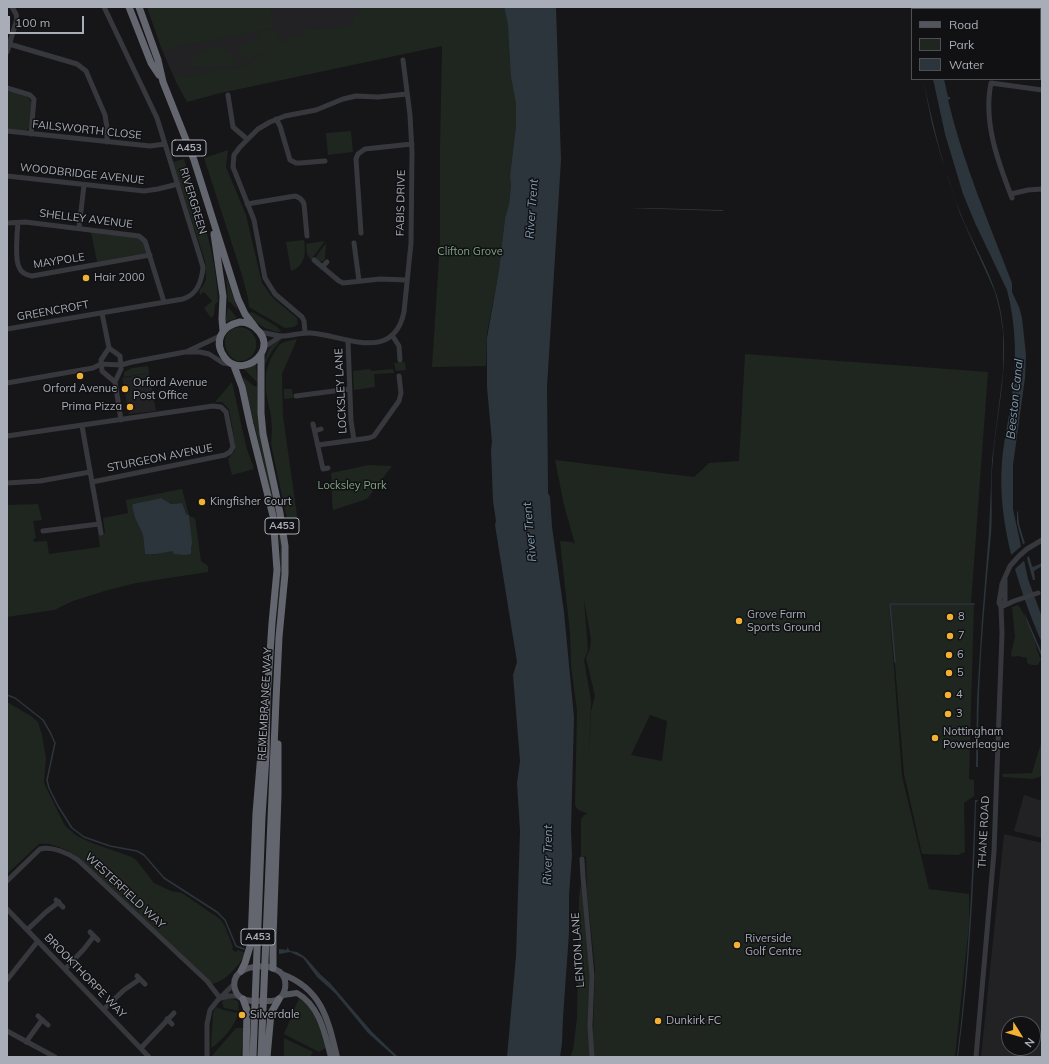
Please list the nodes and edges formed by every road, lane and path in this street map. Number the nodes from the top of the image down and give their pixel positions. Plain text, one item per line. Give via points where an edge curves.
1 (12, 7) edge
2 (104, 7) edge
3 (129, 7) edge
4 (139, 7) edge
5 (9, 44) junction
6 (7, 52) edge
7 (403, 60) dead end
8 (1012, 80) edge
9 (163, 82) junction
10 (1011, 86) junction
11 (7, 88) edge
12 (1042, 90) edge
13 (407, 94) junction
14 (228, 95) dead end
15 (229, 101) junction
16 (223, 102) dead end
17 (276, 119) junction
18 (7, 131) edge
19 (31, 134) junction
20 (247, 139) junction
21 (107, 142) junction
22 (165, 144) junction
23 (412, 144) junction
24 (322, 163) dead end
25 (7, 176) edge
26 (84, 184) junction
27 (178, 184) junction
28 (1042, 189) edge
29 (248, 204) junction
30 (211, 216) junction
31 (18, 222) junction
32 (7, 223) edge
33 (79, 228) junction
34 (308, 232) dead end
35 (361, 233) dead end
36 (354, 243) dead end
37 (150, 255) junction
38 (314, 260) dead end
39 (326, 262) dead end
40 (322, 267) junction
41 (407, 280) junction
42 (359, 281) junction
43 (164, 302) junction
44 (102, 313) junction
45 (7, 329) edge
46 (257, 329) junction
47 (222, 333) junction
48 (305, 333) junction
49 (392, 335) junction
50 (281, 336) junction
51 (348, 341) junction
52 (109, 348) junction
53 (262, 351) junction
54 (185, 352) junction
55 (398, 356) dead end
56 (101, 364) junction
57 (121, 365) junction
58 (232, 365) junction
59 (399, 376) dead end
60 (115, 382) junction
61 (7, 383) edge
62 (301, 389) dead end
63 (350, 389) junction
64 (122, 420) junction
65 (313, 424) dead end
66 (82, 426) junction
67 (321, 429) dead end
68 (314, 431) junction
69 (7, 436) edge
70 (354, 440) junction
71 (318, 444) junction
72 (328, 468) dead end
73 (90, 472) junction
74 (92, 482) junction
75 (7, 483) edge
76 (100, 524) junction
77 (43, 531) dead end
78 (101, 533) dead end
79 (1042, 540) edge
80 (1038, 593) dead end
81 (1001, 607) junction
82 (266, 698) junction
83 (276, 700) junction
84 (582, 859) dead end
85 (7, 882) edge
86 (64, 907) dead end
87 (7, 909) edge
88 (27, 930) junction
89 (94, 936) dead end
90 (38, 942) junction
91 (273, 968) junction
92 (65, 969) junction
93 (241, 971) junction
94 (282, 974) junction
95 (7, 980) edge
96 (144, 984) dead end
97 (234, 984) junction
98 (281, 997) junction
99 (220, 998) junction
100 (241, 998) junction
101 (104, 1009) junction
102 (174, 1013) dead end
103 (38, 1016) dead end
104 (42, 1020) junction
105 (167, 1020) junction
106 (172, 1024) dead end
107 (48, 1025) dead end
108 (7, 1031) edge
109 (26, 1042) junction
110 (140, 1048) junction
111 (55, 1057) edge
112 (150, 1057) edge
113 (207, 1057) edge
114 (246, 1057) edge
115 (253, 1057) edge
116 (261, 1057) edge
117 (267, 1057) edge
118 (331, 1057) edge
119 (338, 1057) edge
120 (592, 1057) edge
121 (976, 1057) edge

1 - 5 street via 16,19
2 - 22 street, RIVERGREEN via 153,108
3 - 9 highway, A453 via 151,63
4 - 9 highway, A453
5 - 6 street
5 - 21 street via 82,67 105,115 108,128
7 - 13 street, FABIS DRIVE via 406,66
8 - 10 street
9 - 30 highway, A453 via 194,160
10 - 12 street
10 - 28 street via 991,83 990,122 999,162 1011,196 1028,190
11 - 19 street via 30,95 34,99
13 - 17 street via 356,96 316,110
13 - 23 street, FABIS DRIVE
14 - 15 street
15 - 16 street
15 - 20 street via 233,127
17 - 20 street
17 - 24 street via 290,160 296,163
18 - 19 street, FAILSWORTH CLOSE
19 - 21 street, FAILSWORTH CLOSE
20 - 29 street via 236,151 232,163
21 - 22 street, FAILSWORTH CLOSE via 150,146
22 - 27 street, RIVERGREEN
23 - 35 street via 365,149 358,154 356,160 363,226
23 - 41 street, FABIS DRIVE via 411,238
25 - 26 street, WOODBRIDGE AVENUE
26 - 27 street, WOODBRIDGE AVENUE via 158,190
26 - 33 street
27 - 43 street, RIVERGREEN via 203,274 192,295
29 - 34 street via 297,196 304,204
29 - 48 street via 254,220 265,278 275,294 302,316
30 - 46 highway, A453 via 238,299 245,314
30 - 47 highway, A453 via 223,296
31 - 32 street, SHELLEY AVENUE
31 - 33 street, SHELLEY AVENUE
31 - 37 street, MAYPOLE via 17,262 20,270 27,275
33 - 37 street, SHELLEY AVENUE via 139,236 145,241
36 - 42 street via 358,250
37 - 43 street, SHELLEY AVENUE
38 - 40 street
39 - 40 street
40 - 42 street via 341,282
41 - 42 street via 385,278
41 - 49 street, FABIS DRIVE via 403,317
43 - 44 street, RIVERGREEN
44 - 45 street, GREENCROFT
44 - 52 street
46 - 47 highway via 240,322
46 - 50 street
46 - 53 highway via 262,337
47 - 54 street
47 - 58 highway via 219,339 221,349
48 - 50 street
48 - 51 street via 316,333
49 - 51 street via 373,342
49 - 55 street via 399,346
50 - 53 street
51 - 63 street, LOCKSLEY LANE
52 - 56 street
52 - 57 street via 120,356
53 - 58 highway via 250,363 242,366
53 - 83 highway, REMEMBRANCE WAY / A453 via 263,434 285,546
54 - 57 street
54 - 58 street via 205,353
56 - 57 street
56 - 60 street via 102,372
56 - 61 street via 93,368
57 - 60 street
58 - 82 highway, REMEMBRANCE WAY / A453 via 242,386 273,516 277,570
59 - 70 street via 402,383 399,401 377,433 372,437
60 - 64 street
62 - 63 street via 299,396
63 - 70 street, LOCKSLEY LANE
64 - 66 street, STURGEON AVENUE
64 - 74 street, STURGEON AVENUE via 219,406 226,412 233,447 225,455
65 - 68 street
66 - 69 street, STURGEON AVENUE
66 - 73 street
67 - 68 street
68 - 71 street
70 - 71 street
71 - 72 street via 323,469
73 - 74 street
73 - 75 street via 40,481
74 - 76 street
76 - 77 street
76 - 78 street
79 - 81 street, THANE ROAD via 1019,556 1007,573 1005,601
80 - 81 street
81 - 121 street, THANE ROAD via 994,852
82 - 93 highway via 256,813 251,943
82 - 115 highway, REMEMBRANCE WAY / A453 via 266,756
83 - 91 highway via 279,759
83 - 116 highway, REMEMBRANCE WAY / A453
84 - 120 street, LENTON LANE via 592,976
85 - 99 street, WESTERFIELD WAY via 40,849 71,855 207,980
86 - 88 street via 57,901
87 - 88 street, BROOKTHORPE WAY
88 - 90 street, BROOKTHORPE WAY
89 - 92 street
90 - 92 street, BROOKTHORPE WAY
90 - 95 street
91 - 93 main road via 250,967
91 - 94 main road
92 - 101 street, BROOKTHORPE WAY
93 - 97 main road
94 - 98 main road via 286,983
94 - 119 main road via 301,983 315,997 330,1025
96 - 101 street via 138,978
97 - 99 street
97 - 100 main road via 234,989
98 - 100 main road via 272,1001 250,1001
98 - 117 highway via 271,1013
98 - 118 main road via 297,993 312,1005 320,1020
99 - 100 street
99 - 113 street via 210,1010 208,1018
100 - 114 highway via 247,1010
101 - 110 street, BROOKTHORPE WAY
102 - 105 street
103 - 104 street
104 - 107 street
104 - 109 street
105 - 106 street
105 - 110 street
108 - 109 street
109 - 111 street
110 - 112 street, BROOKTHORPE WAY

